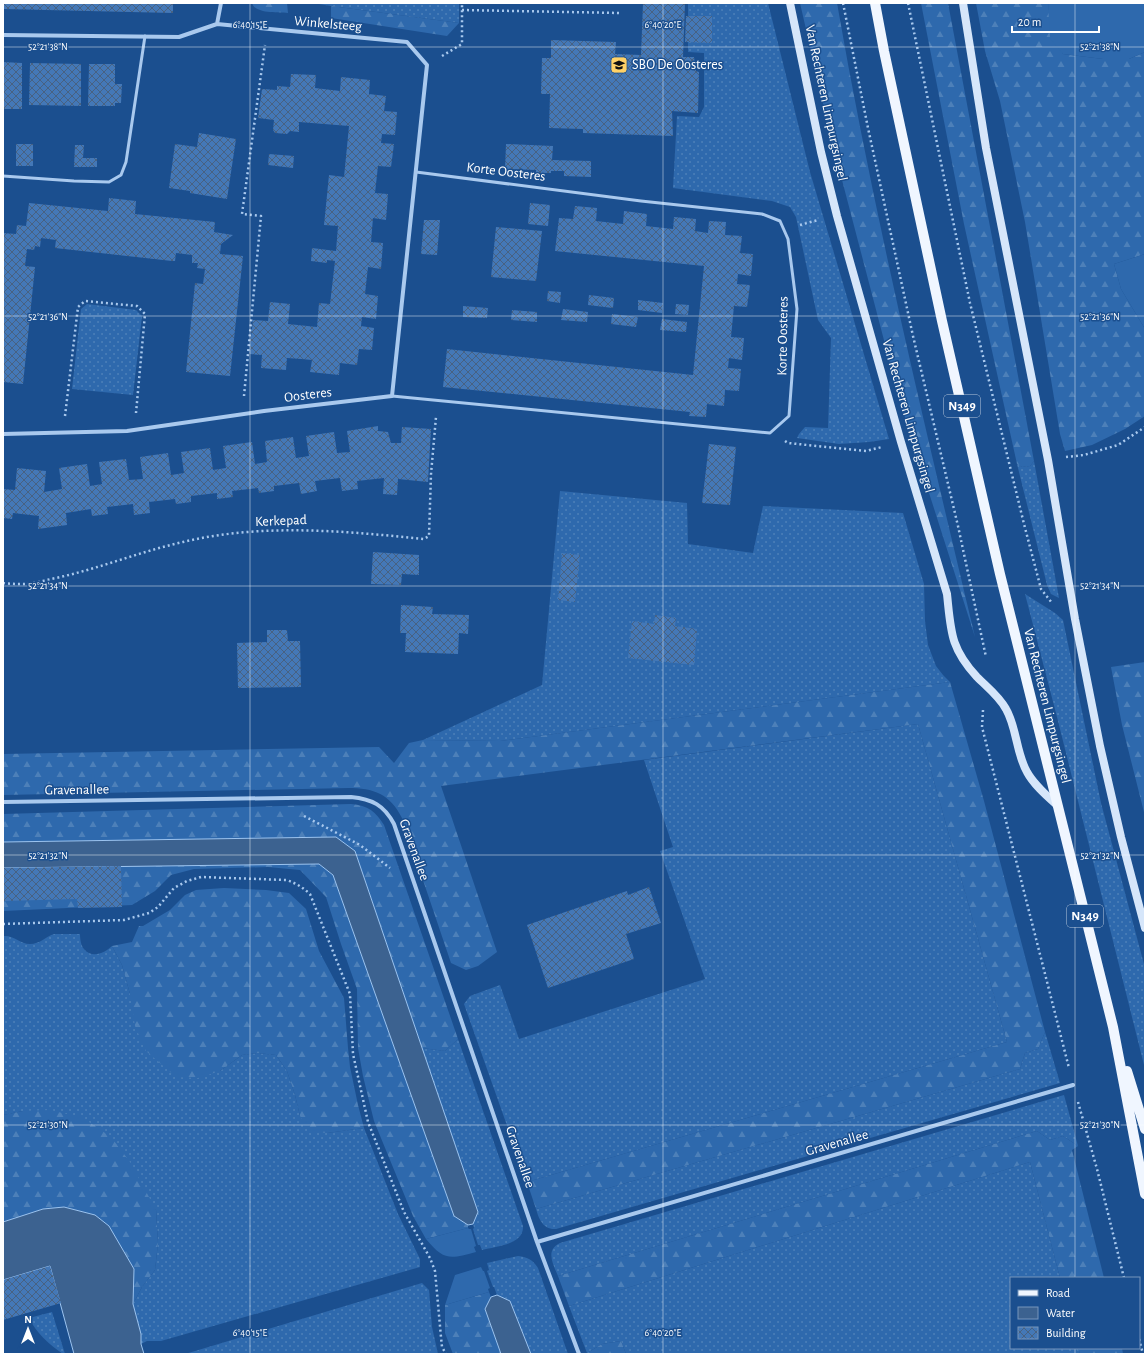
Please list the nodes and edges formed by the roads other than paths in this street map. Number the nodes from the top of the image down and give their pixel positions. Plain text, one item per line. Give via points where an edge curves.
1 (221, 3) edge
2 (790, 3) edge
3 (875, 3) edge
4 (963, 3) edge
5 (217, 24) junction
6 (3, 35) edge
7 (145, 36) junction
8 (416, 172) junction
9 (3, 176) edge
10 (392, 396) junction
11 (3, 434) edge
12 (3, 802) edge
13 (1058, 806) junction
14 (1145, 928) edge
15 (1113, 1027) junction
16 (1073, 1085) dead end
17 (1145, 1128) edge
18 (1145, 1194) edge
19 (537, 1242) junction
20 (579, 1354) edge

1 - 5 street
2 - 13 main road, Van Rechteren Limpurgsingel via 837,216 946,594 950,629 956,647 962,660 1001,701 1011,719 1027,773
3 - 13 main road, Van Rechteren Limpurgsingel / N349 via 991,536
4 - 14 main road via 986,148 1048,460 1100,746
5 - 7 street, Winkelsteeg via 179,37
5 - 8 street, Winkelsteeg via 407,42 428,65
6 - 7 street, Winkelsteeg
7 - 9 lane via 126,162 120,175 109,182
8 - 10 street
8 - 10 lane, Korte Oosteres via 762,214 780,221 788,239 797,309 789,416 770,433
10 - 11 street, Oosteres via 127,431
12 - 19 street, Gravenallee via 351,797 363,798 380,805 394,824
13 - 15 main road, Van Rechteren Limpurgsingel / N349
15 - 17 main road, Van Rechteren Limpurgsingel / N349
15 - 18 main road, Van Rechteren Limpurgsingel / N349
16 - 19 street, Gravenallee
19 - 20 street, Gravenallee

